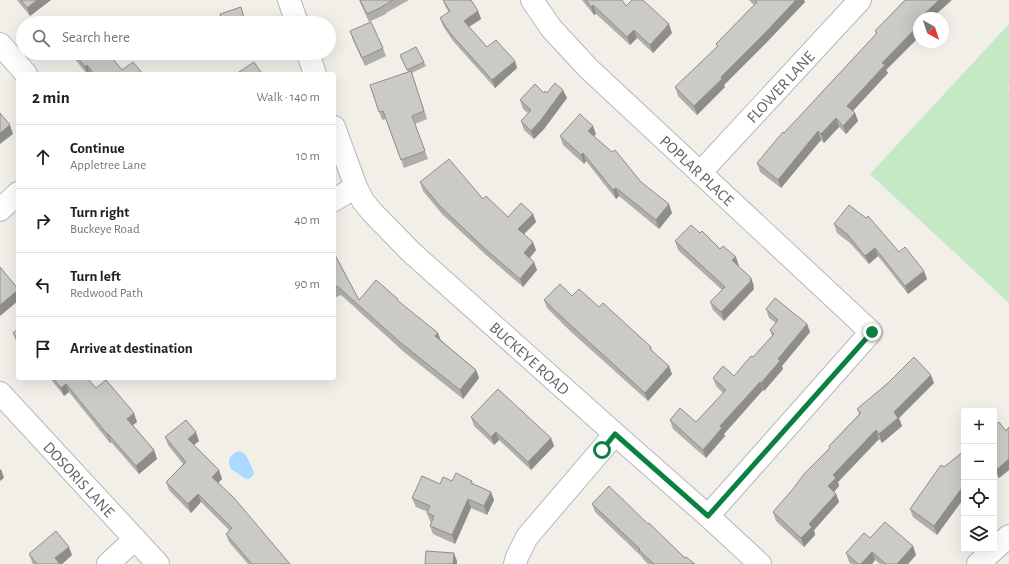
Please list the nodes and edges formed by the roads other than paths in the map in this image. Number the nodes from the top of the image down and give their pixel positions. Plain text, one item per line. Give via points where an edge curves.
1 (289, 0) edge
2 (532, 0) edge
3 (860, 0) edge
4 (295, 16) edge
5 (0, 44) edge
6 (310, 60) edge
7 (24, 72) edge
8 (314, 72) edge
9 (336, 132) edge
10 (700, 173) junction
11 (356, 187) junction
12 (16, 195) edge
13 (336, 199) edge
14 (0, 210) edge
15 (0, 393) edge
16 (615, 434) junction
17 (708, 516) junction
18 (1009, 536) edge
19 (135, 539) junction
20 (108, 564) edge
21 (158, 564) edge
22 (515, 564) edge
23 (760, 564) edge
24 (978, 564) edge

1 - 4 street
2 - 10 street, POPLAR PLACE via 551,28 588,68
3 - 10 street, FLOWER LANE
5 - 7 street
6 - 8 street
9 - 11 street, BUCKEYE ROAD
10 - 17 street, POPLAR PLACE via 872,332
11 - 13 street
11 - 16 street, BUCKEYE ROAD via 372,212 411,252
12 - 14 street
15 - 19 street, DOSORIS LANE
16 - 17 street, BUCKEYE ROAD
16 - 22 street via 527,537
17 - 23 street, BUCKEYE ROAD
18 - 24 street
19 - 20 street
19 - 21 street, DOSORIS LANE

